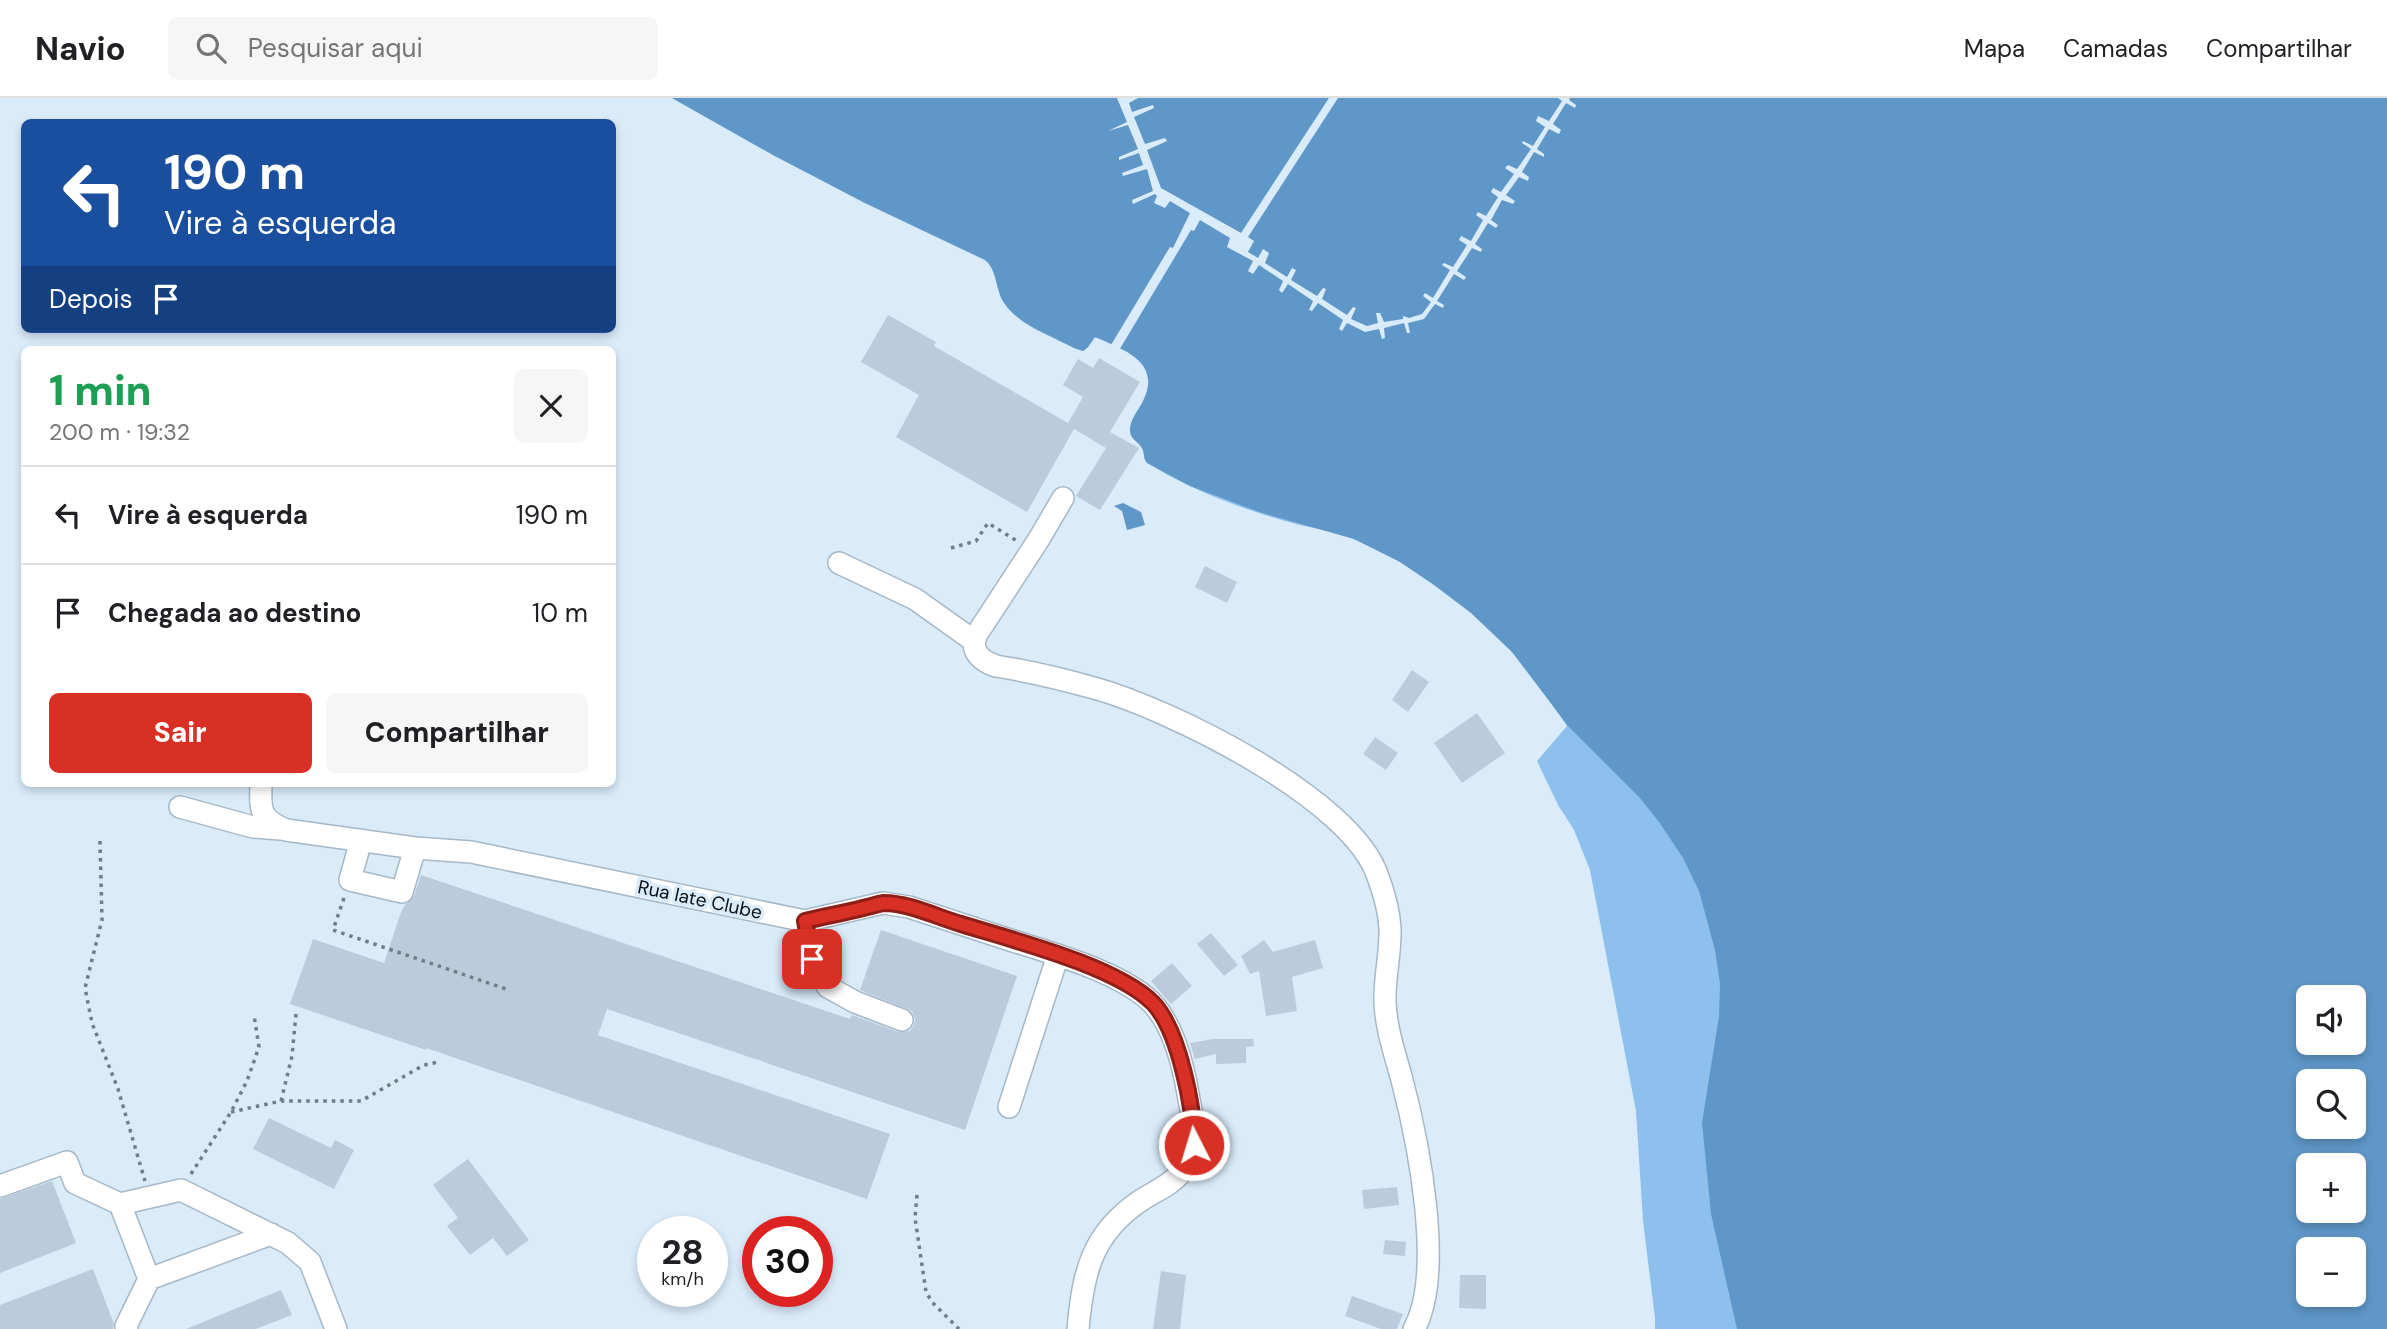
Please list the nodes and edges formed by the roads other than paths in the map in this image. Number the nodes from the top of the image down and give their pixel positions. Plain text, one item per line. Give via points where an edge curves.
1 (1063, 498) dead end
2 (839, 563) dead end
3 (974, 641) junction
4 (261, 787) edge
5 (180, 807) dead end
6 (286, 830) junction
7 (361, 840) junction
8 (415, 848) junction
9 (805, 921) junction
10 (1058, 955) junction
11 (902, 1020) dead end
12 (1009, 1107) dead end
13 (0, 1186) edge
14 (120, 1204) junction
15 (271, 1234) junction
16 (149, 1279) junction
17 (127, 1329) edge
18 (337, 1329) edge
19 (1078, 1329) edge
20 (1414, 1329) edge

1 - 3 street
2 - 3 street via 915,599
3 - 20 street via 976,653 985,663 1094,688 1168,717 1277,773 1319,805 1365,850 1385,897 1390,928 1385,1001 1388,1030 1417,1141 1427,1230 1427,1285
4 - 6 street via 262,813
5 - 6 street, Rua Iate Clube via 253,827
6 - 7 street, Rua Iate Clube
7 - 8 street, Rua Iate Clube
7 - 8 street via 351,880 402,892
8 - 9 street, Rua Iate Clube via 471,852
9 - 10 street, Rua Iate Clube via 883,903
9 - 11 street via 812,959 828,987
10 - 12 street
10 - 19 street, Rua Iate Clube via 1112,977 1153,1003 1172,1035 1194,1127 1194,1145 1181,1173 1121,1216 1095,1250 1086,1269
13 - 14 street via 67,1162 75,1183
14 - 15 street via 181,1190
14 - 16 street
15 - 16 street
15 - 18 street via 310,1262
16 - 17 street

